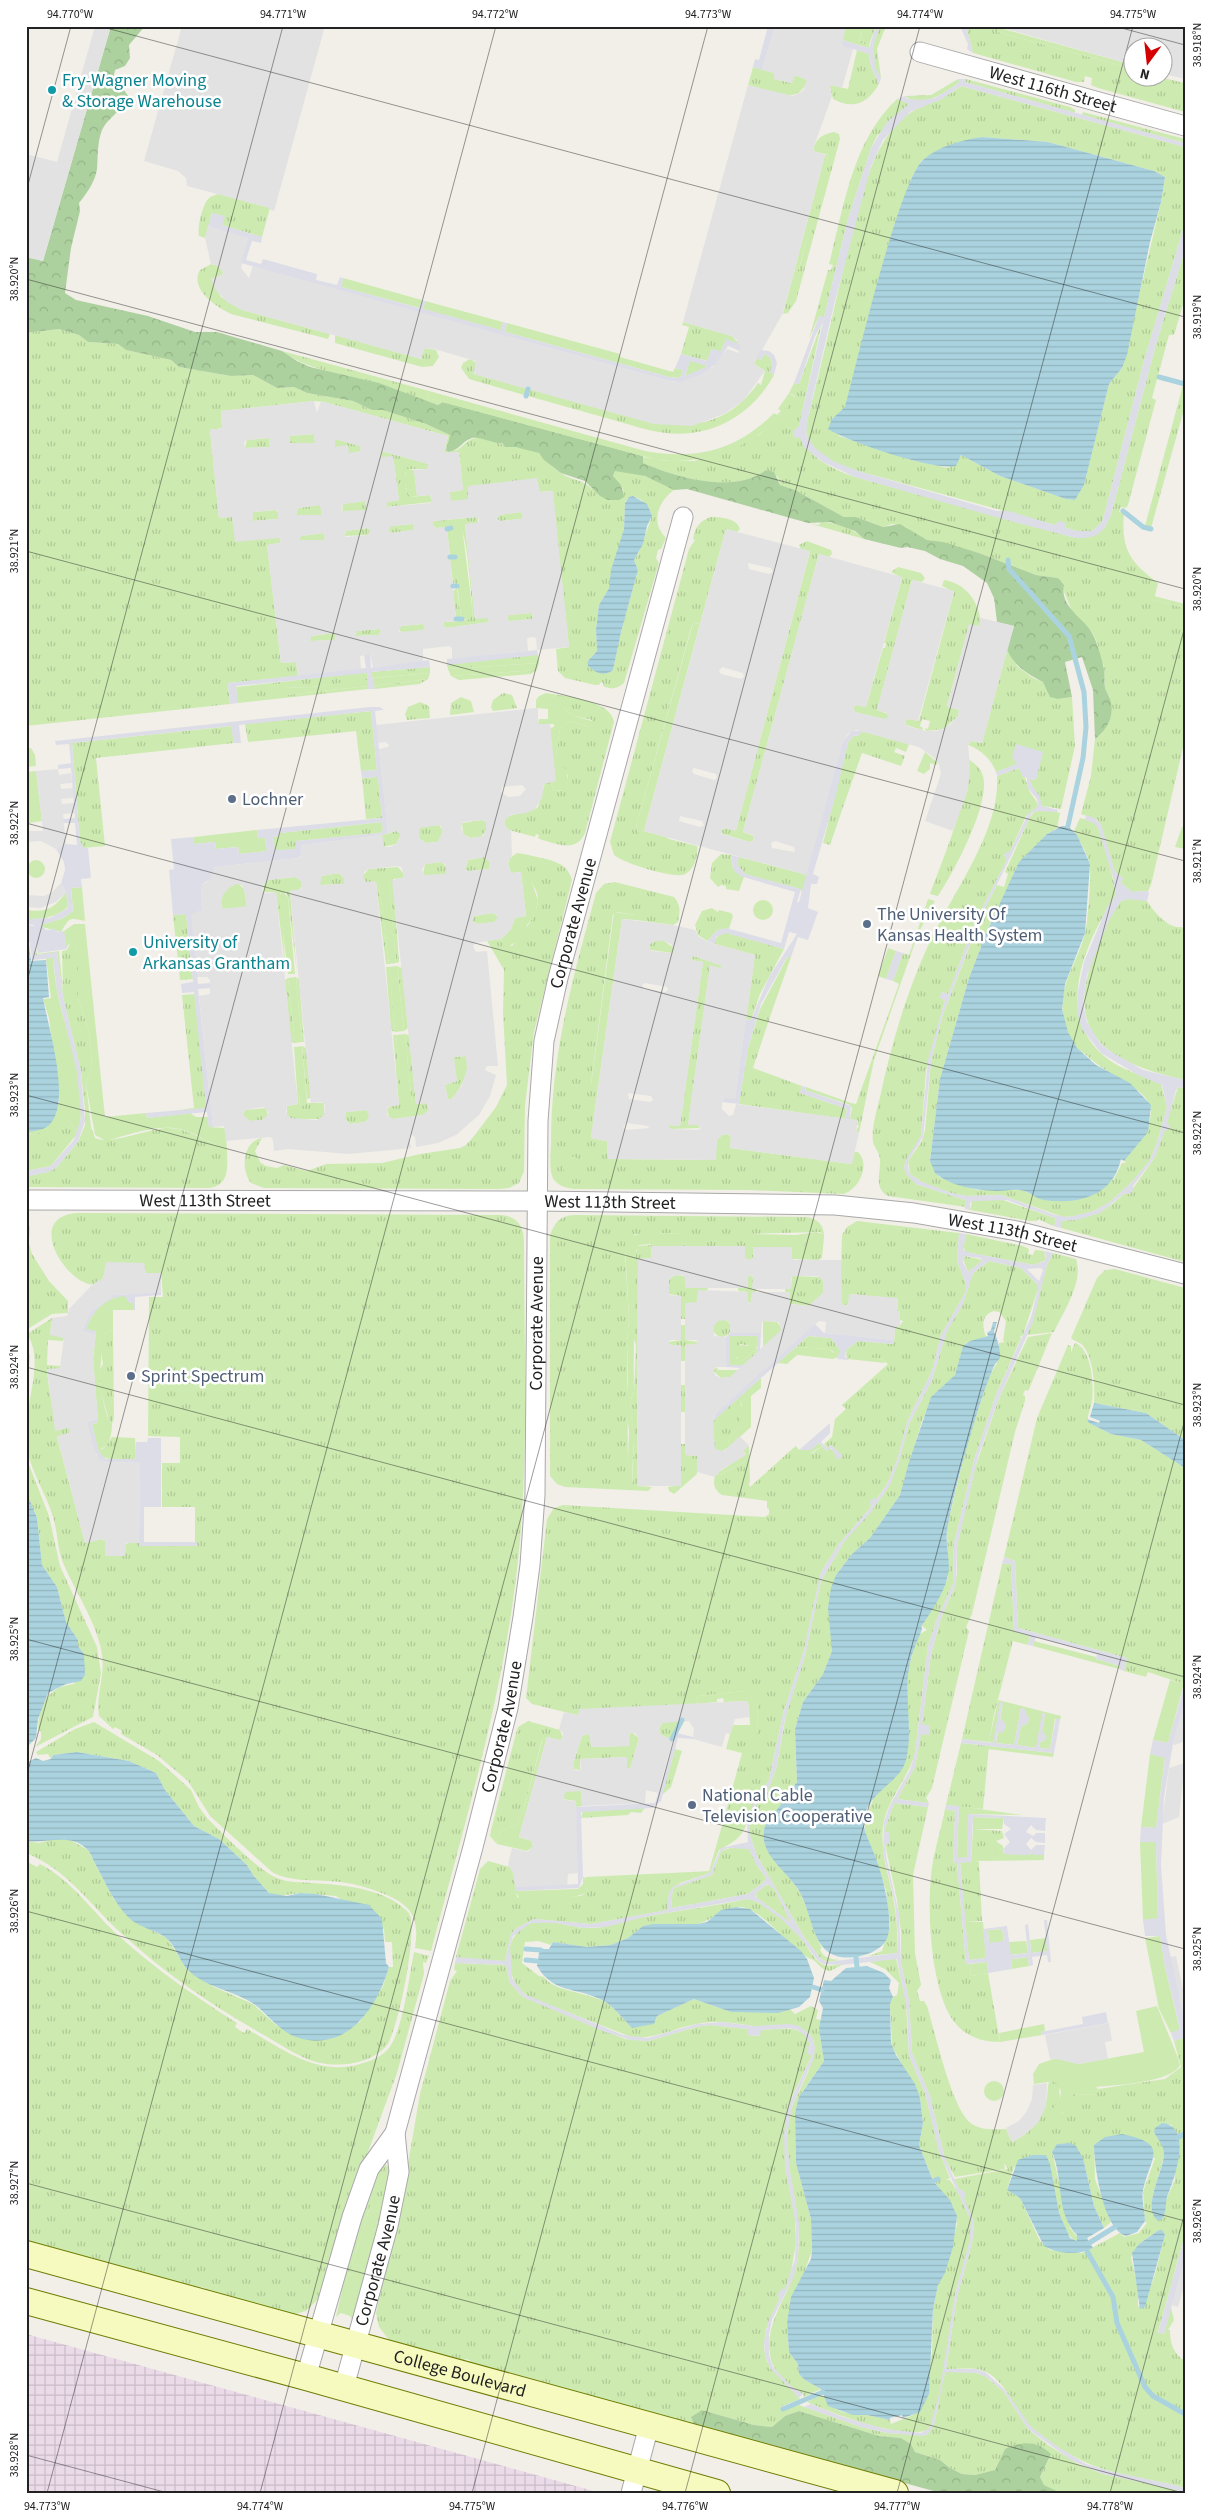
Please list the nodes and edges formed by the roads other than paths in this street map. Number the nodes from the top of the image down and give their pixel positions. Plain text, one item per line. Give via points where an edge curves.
1 (920, 52) dead end
2 (1185, 126) edge
3 (683, 517) dead end
4 (26, 1200) edge
5 (538, 1201) junction
6 (1185, 1274) edge
7 (395, 2132) junction
8 (26, 2254) edge
9 (26, 2301) edge
10 (318, 2333) junction
11 (355, 2344) junction
12 (306, 2377) junction
13 (344, 2388) junction
14 (649, 2426) junction
15 (634, 2482) edge
16 (717, 2493) edge
17 (894, 2493) edge

1 - 2 street, West 116th Street
3 - 5 street, Corporate Avenue via 549,1017 539,1097
4 - 5 street, West 113th Street
5 - 6 street, West 113th Street via 763,1202 866,1207 1017,1231
5 - 7 street, Corporate Avenue via 535,1495 522,1626 508,1708
7 - 10 street, Corporate Avenue via 369,2169
7 - 11 street, Corporate Avenue via 399,2172 388,2226
8 - 10 main road, College Boulevard
9 - 12 main road
10 - 11 main road, College Boulevard
10 - 12 street, Corporate Avenue
11 - 13 street, Corporate Avenue
11 - 14 main road, College Boulevard
12 - 13 main road
13 - 15 main road
14 - 15 street
14 - 17 main road, College Boulevard
15 - 16 main road

